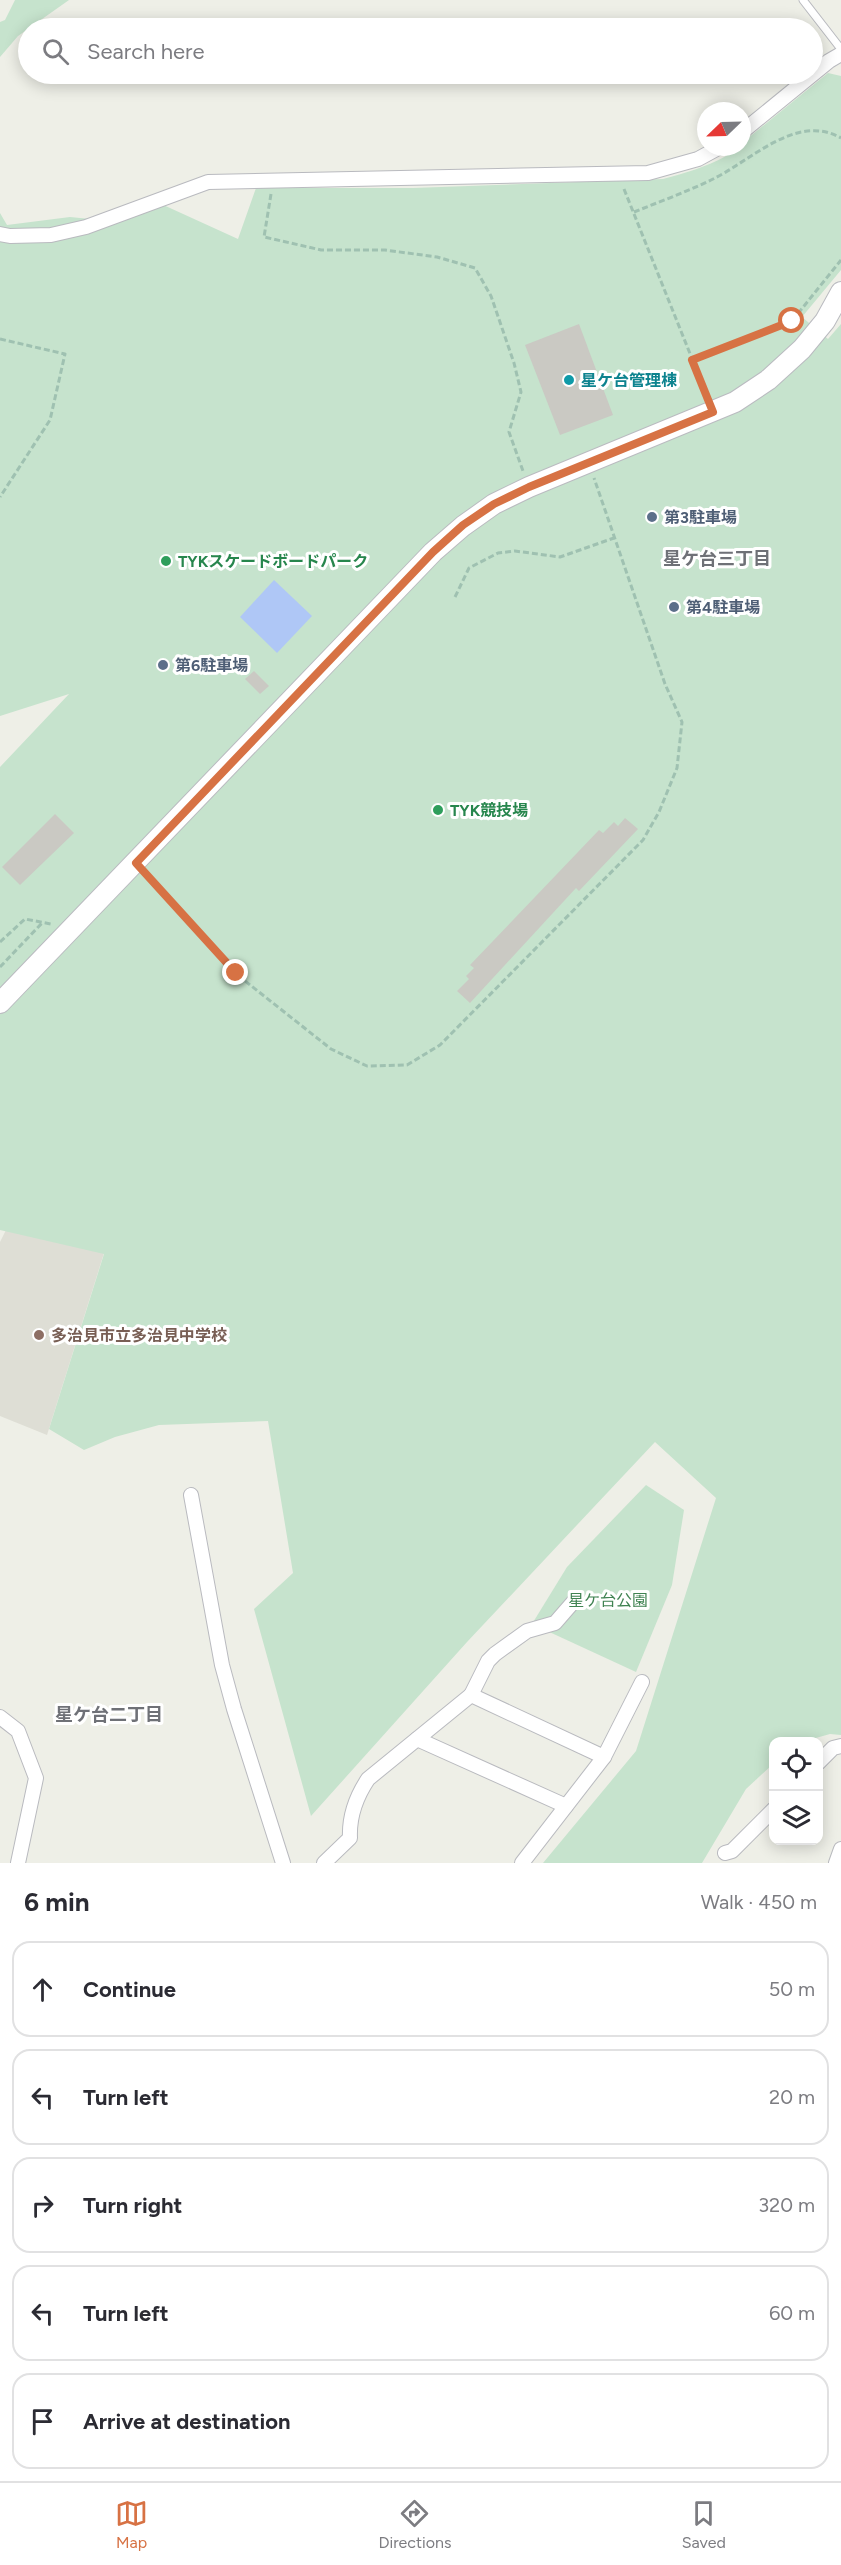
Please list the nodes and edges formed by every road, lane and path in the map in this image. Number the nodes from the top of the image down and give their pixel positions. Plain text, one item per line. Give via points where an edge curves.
1 (803, 0) edge
2 (817, 18) edge
3 (823, 26) edge
4 (841, 49) edge
5 (841, 54) edge
6 (823, 66) edge
7 (801, 84) edge
8 (751, 125) edge
9 (841, 138) edge
10 (704, 156) edge
11 (272, 180) junction
12 (624, 189) dead end
13 (634, 212) junction
14 (0, 234) edge
15 (841, 260) edge
16 (841, 292) edge
17 (0, 339) edge
18 (692, 360) junction
19 (713, 412) junction
20 (588, 462) junction
21 (529, 487) junction
22 (0, 497) edge
23 (614, 538) junction
24 (455, 597) dead end
25 (136, 863) junction
26 (43, 922) junction
27 (69, 930) junction
28 (0, 942) edge
29 (0, 967) edge
30 (0, 1003) edge
31 (191, 1495) dead end
32 (575, 1600) dead end
33 (642, 1682) dead end
34 (471, 1695) junction
35 (0, 1717) edge
36 (417, 1739) junction
37 (841, 1746) edge
38 (604, 1757) junction
39 (823, 1759) edge
40 (566, 1806) junction
41 (769, 1814) edge
42 (841, 1849) edge
43 (725, 1853) dead end
44 (18, 1863) edge
45 (284, 1863) edge
46 (324, 1863) edge
47 (522, 1863) edge
48 (836, 1863) edge

1 - 2 lane
3 - 4 lane
5 - 6 street
7 - 8 street
9 - 13 path via 828,131 794,134 767,145 743,164 711,181
10 - 11 street via 648,173
11 - 14 street via 208,182 86,227 51,234
11 - 21 path via 264,237 321,250 385,250 437,257 475,268 491,296 514,363 520,392 508,432
12 - 13 path
13 - 18 path
15 - 18 path via 792,321
16 - 19 street via 825,321 802,349 768,380
17 - 22 path via 65,354 50,420
18 - 19 path
19 - 20 street
20 - 21 street
20 - 23 path
21 - 25 street via 494,504 433,552
23 - 24 path via 561,557 515,551 498,553 469,568
23 - 25 path via 682,722 677,768 643,840 440,1045 407,1065 367,1066 331,1049 236,973
25 - 27 street
26 - 27 path
26 - 28 path via 25,919
26 - 29 path
27 - 30 street
31 - 45 street via 225,1676
32 - 34 street via 555,1623 527,1631 495,1654
33 - 38 street
34 - 36 street
34 - 38 street
35 - 44 street via 18,1731 36,1778
36 - 40 street
36 - 46 street via 368,1779 349,1824 350,1838
37 - 39 street
38 - 40 street
40 - 47 street
41 - 43 street via 732,1851
42 - 48 street

